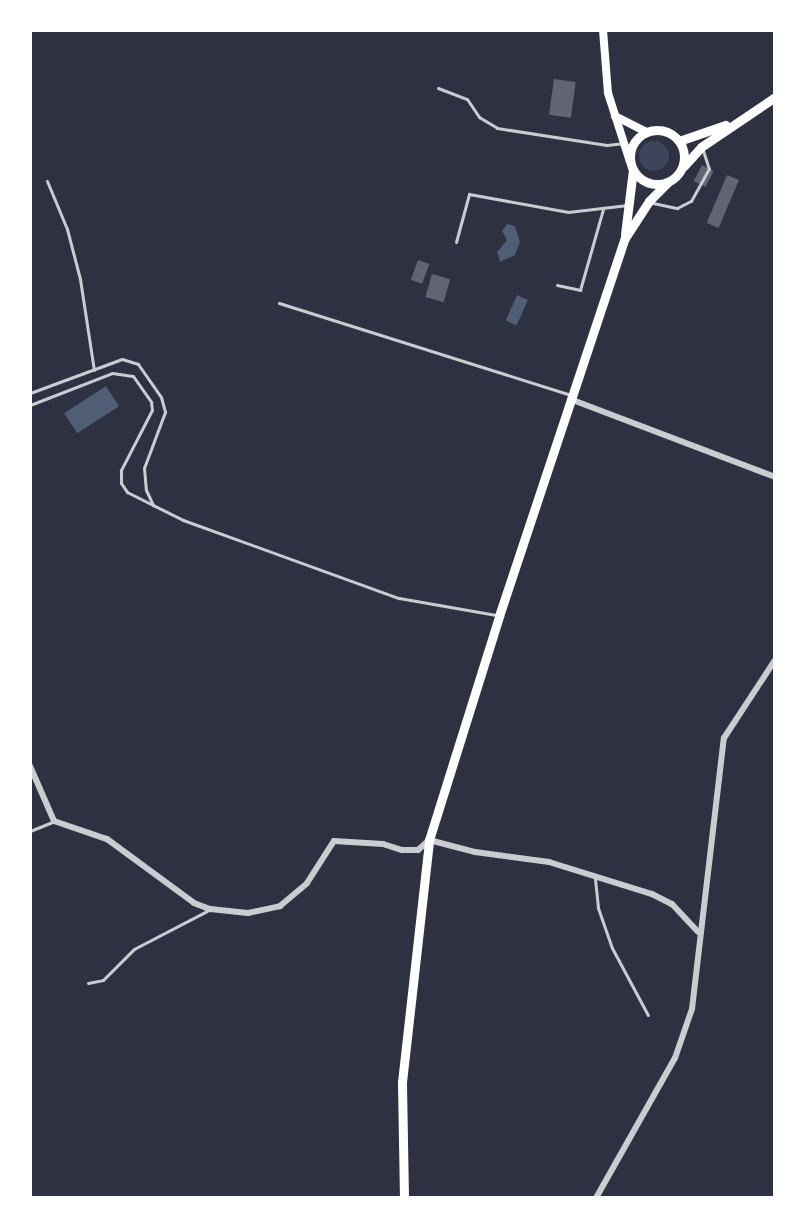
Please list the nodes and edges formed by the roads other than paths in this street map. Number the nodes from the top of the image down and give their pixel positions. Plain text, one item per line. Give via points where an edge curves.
1 (603, 30) edge
2 (438, 88) dead end
3 (775, 97) edge
4 (615, 115) junction
5 (735, 122) junction
6 (646, 132) junction
7 (679, 141) junction
8 (624, 143) junction
9 (701, 147) junction
10 (631, 166) junction
11 (682, 168) junction
12 (47, 181) dead end
13 (668, 182) junction
14 (649, 201) junction
15 (628, 205) junction
16 (603, 209) junction
17 (625, 238) junction
18 (456, 242) dead end
19 (557, 285) dead end
20 (279, 303) dead end
21 (94, 370) junction
22 (30, 393) edge
23 (570, 397) junction
24 (30, 405) edge
25 (775, 477) edge
26 (153, 505) junction
27 (499, 616) junction
28 (775, 660) edge
29 (30, 766) edge
30 (54, 821) junction
31 (30, 831) edge
32 (429, 840) junction
33 (595, 877) junction
34 (210, 909) junction
35 (698, 932) junction
36 (88, 983) dead end
37 (648, 1015) dead end
38 (404, 1198) edge
39 (596, 1198) edge

1 - 4 main road
2 - 8 lane via 467,99 479,117 497,128
3 - 5 main road
4 - 6 main road
4 - 8 main road
5 - 7 main road
5 - 9 main road
6 - 7 main road via 666,131
6 - 10 main road via 632,146
7 - 11 main road
8 - 10 main road
9 - 11 main road
9 - 14 lane via 709,169 691,201 677,208
10 - 13 main road via 648,183
10 - 15 main road
11 - 13 main road
12 - 21 lane via 80,279
13 - 14 main road
14 - 17 main road
15 - 16 lane
15 - 17 main road
16 - 18 lane via 568,212 469,194
16 - 19 lane via 580,290
17 - 23 main road
20 - 23 lane
21 - 22 lane
21 - 26 lane via 129,358 161,397 165,412 144,468
23 - 25 street
23 - 27 main road
24 - 26 lane via 112,373 133,376 152,410 125,456 121,483 127,492
26 - 27 lane via 399,598
27 - 32 main road
28 - 35 street via 724,738
29 - 30 street
30 - 31 lane
30 - 34 street via 107,839 194,903
32 - 33 street via 549,862
32 - 34 street via 418,850 334,841 307,883 280,906 248,913
32 - 38 main road via 402,1082
33 - 35 street via 672,904
33 - 37 lane via 598,908 612,948
34 - 36 lane via 134,949 103,980
35 - 39 street via 692,1009 675,1058

